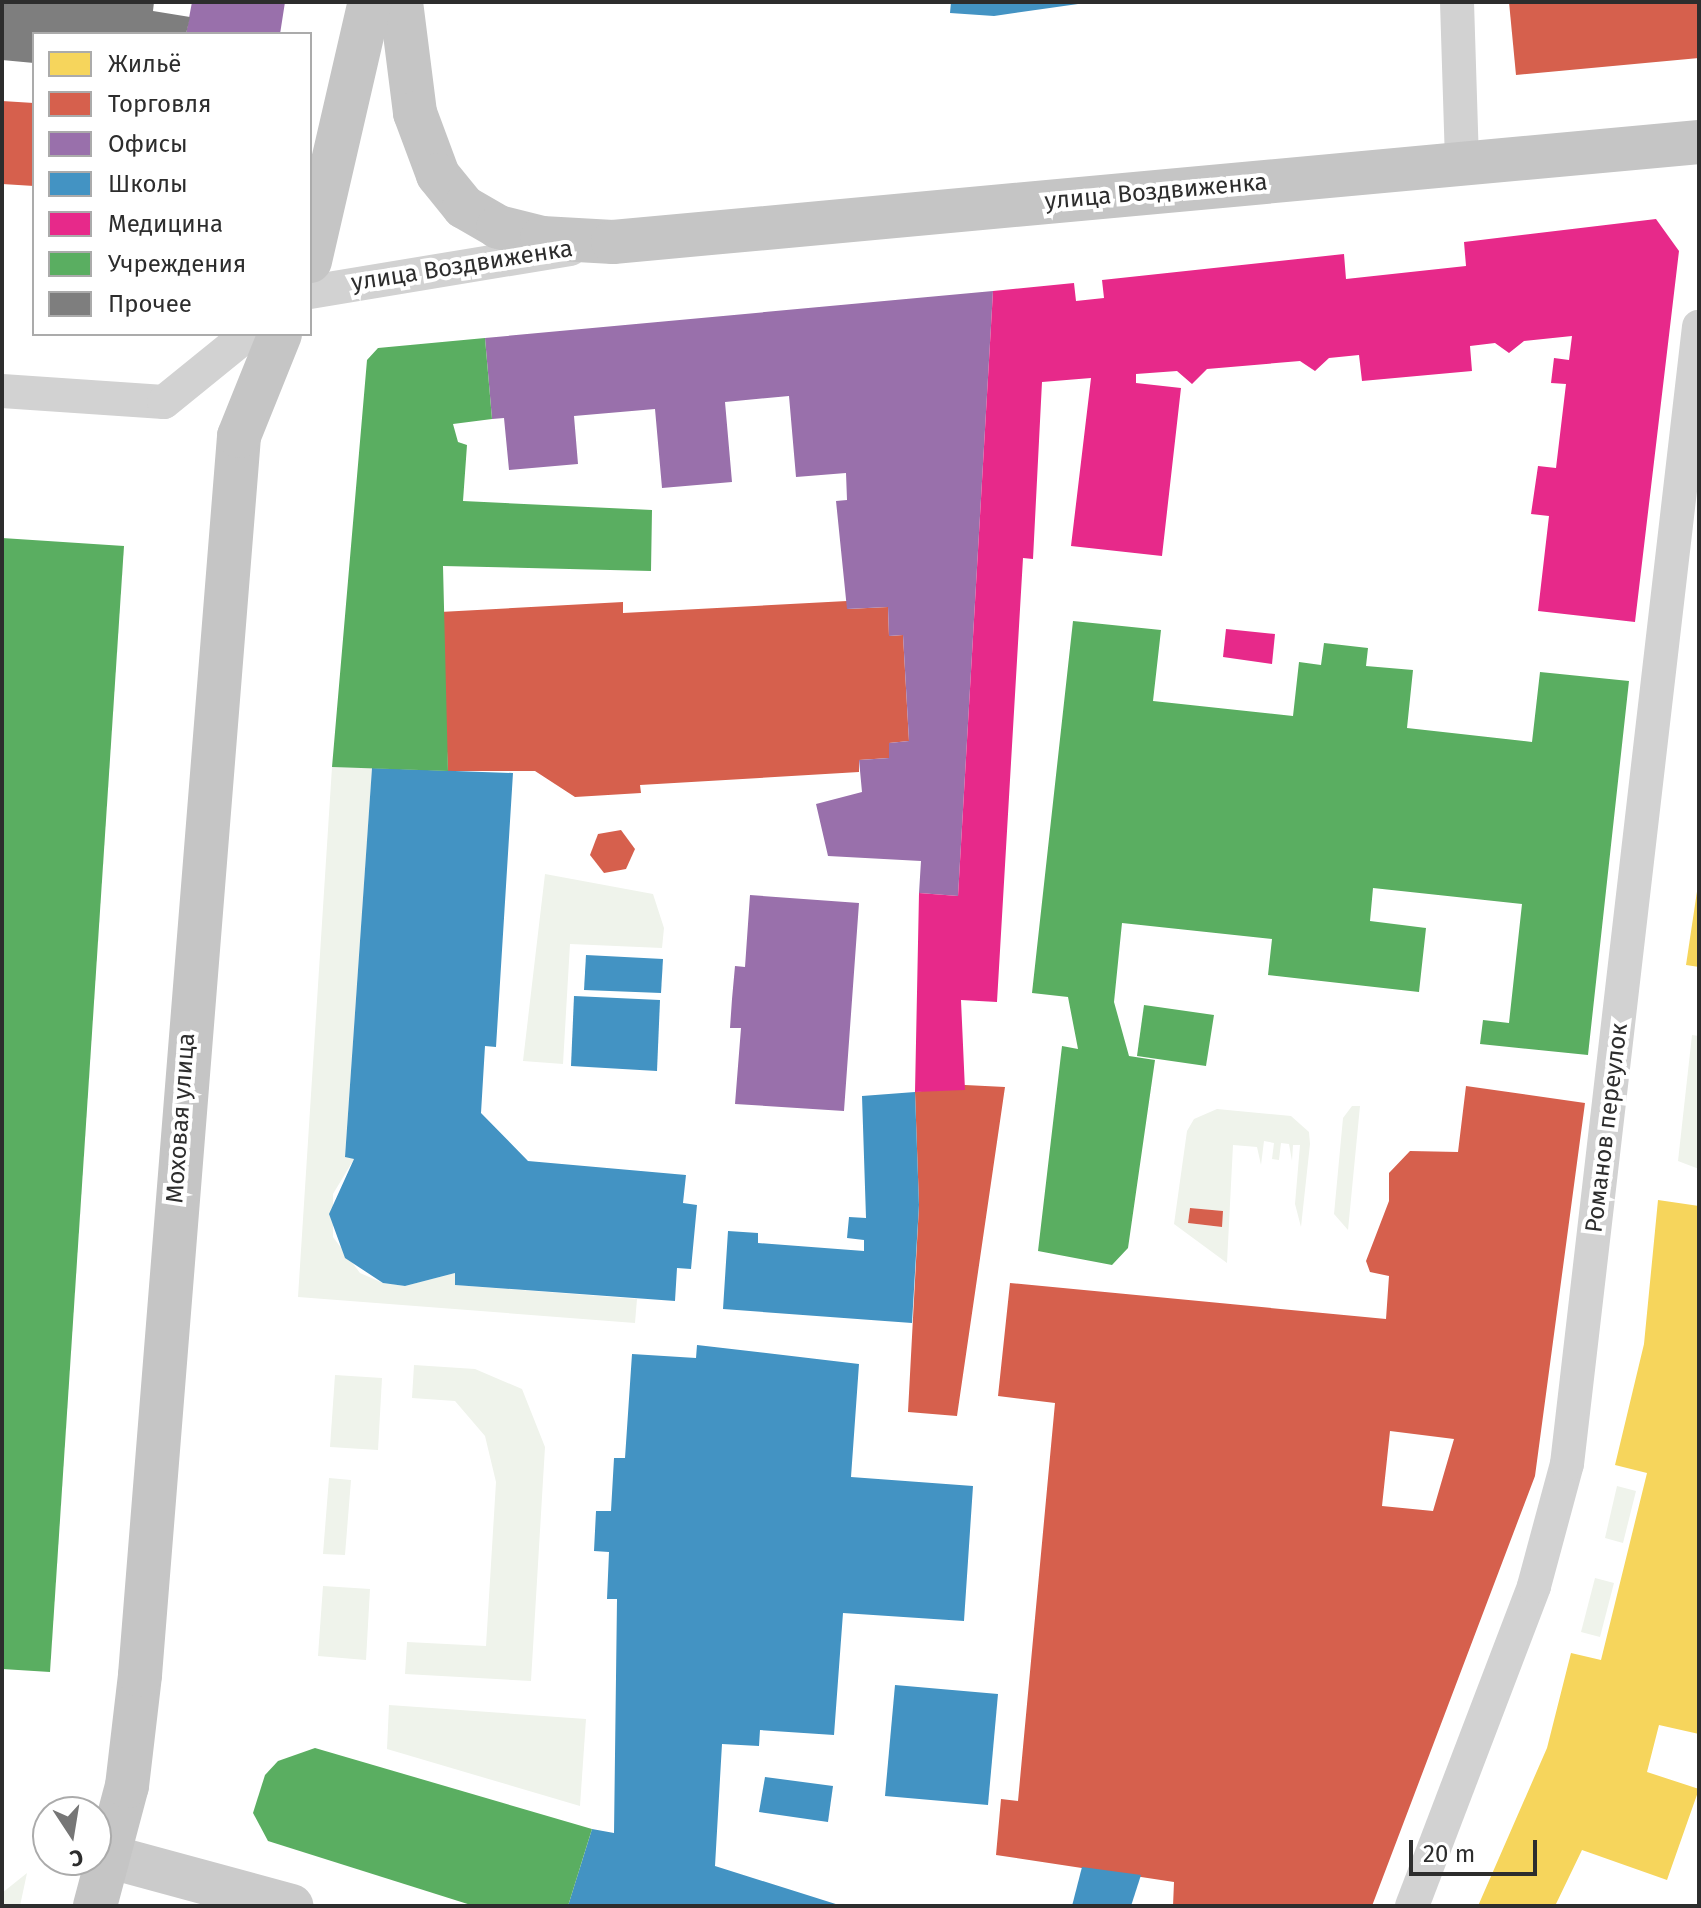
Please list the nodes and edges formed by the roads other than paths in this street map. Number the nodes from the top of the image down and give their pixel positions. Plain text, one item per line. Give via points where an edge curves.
1 (370, 2) edge
2 (401, 2) edge
3 (1457, 2) edge
4 (1699, 142) edge
5 (1462, 163) junction
6 (613, 242) junction
7 (312, 252) edge
8 (312, 292) edge
9 (1699, 327) edge
10 (246, 336) edge
11 (279, 336) edge
12 (2, 391) edge
13 (112, 1851) edge
14 (112, 1857) edge
15 (105, 1876) edge
16 (95, 1906) edge
17 (291, 1906) edge
18 (1412, 1906) edge

1 - 7 main road
2 - 6 main road, улица Воздвиженка via 415,113 438,175 464,207 498,227 542,238
3 - 5 street
4 - 5 main road, улица Воздвиженка
5 - 6 main road, улица Воздвиженка
6 - 8 street, улица Воздвиженка
9 - 18 street, Романов переулок via 1567,1464 1534,1586
10 - 12 street via 164,402
11 - 13 main road, Моховая улица via 239,436 140,1675
14 - 17 street
15 - 16 main road, Моховая улица

